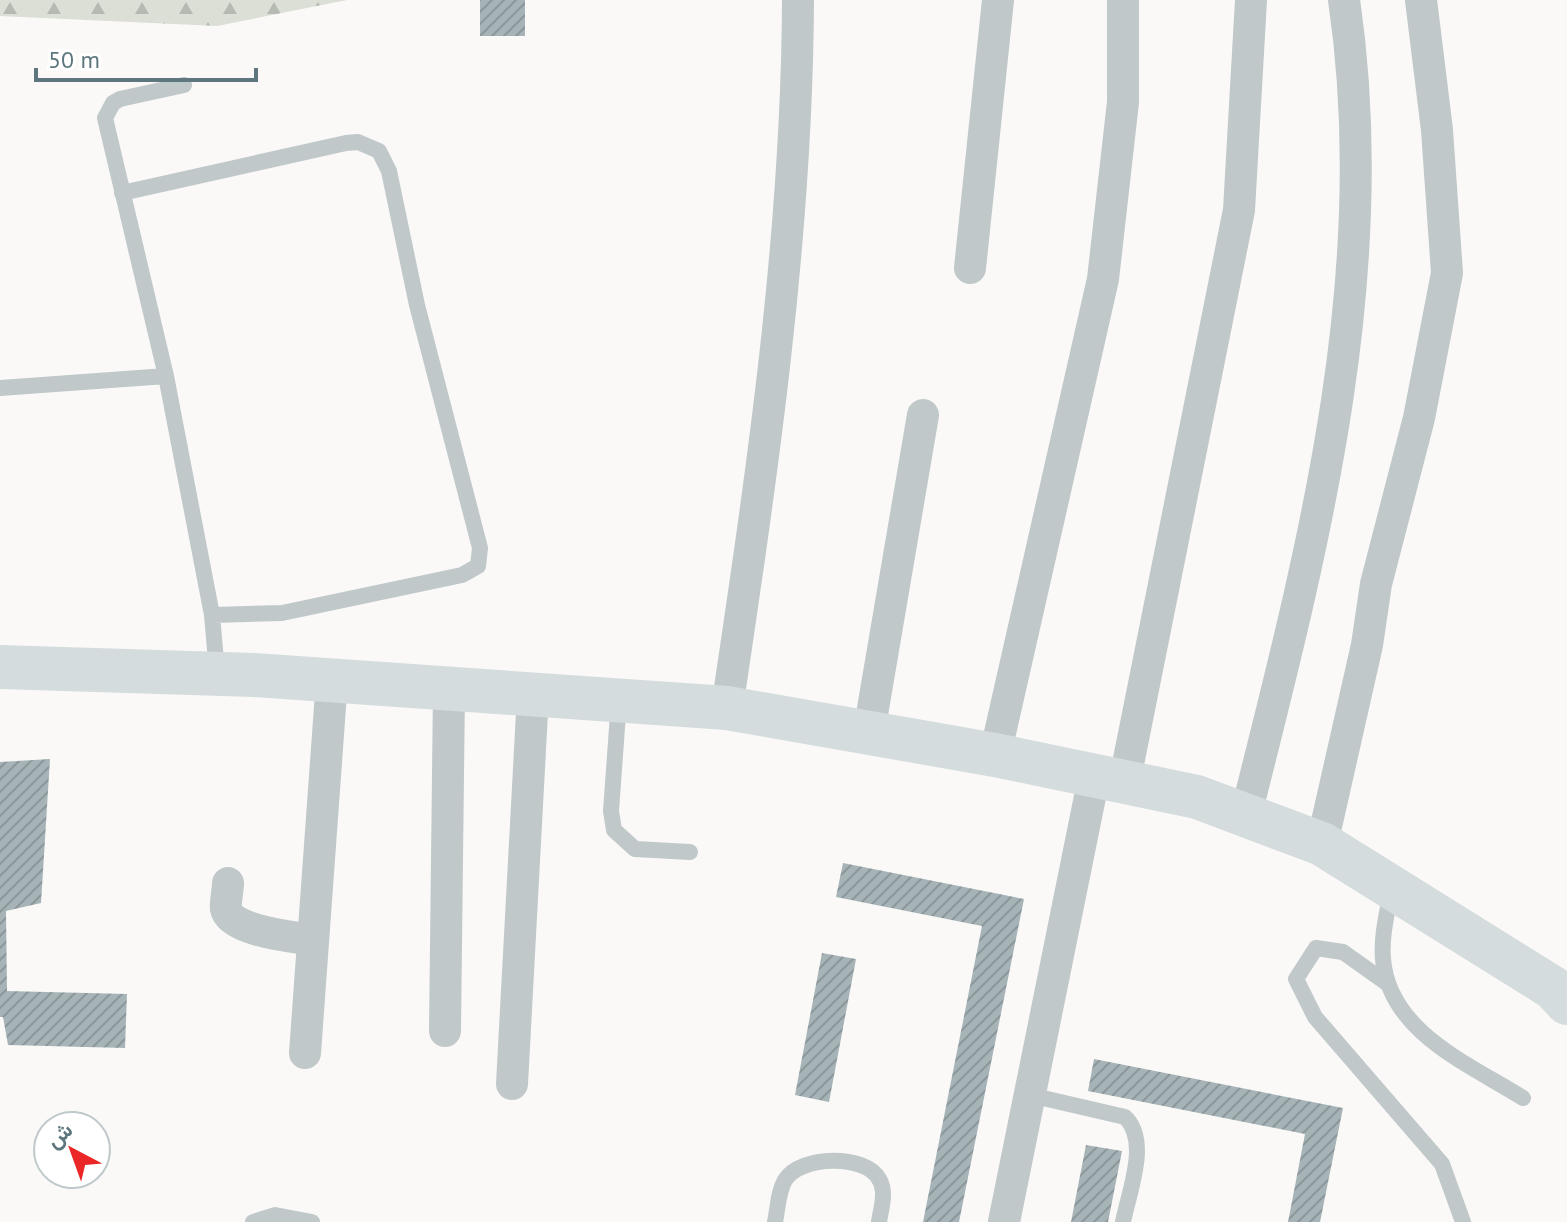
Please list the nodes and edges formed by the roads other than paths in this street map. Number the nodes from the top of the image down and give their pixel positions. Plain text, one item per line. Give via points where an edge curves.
1 (798, 0) edge
2 (998, 0) edge
3 (1123, 0) edge
4 (1251, 0) edge
5 (1344, 0) edge
6 (1421, 0) edge
7 (184, 85) dead end
8 (122, 193) junction
9 (970, 268) dead end
10 (166, 376) junction
11 (0, 388) edge
12 (923, 415) dead end
13 (212, 615) junction
14 (0, 667) edge
15 (217, 673) junction
16 (332, 679) junction
17 (449, 689) junction
18 (533, 694) junction
19 (619, 699) junction
20 (727, 708) junction
21 (869, 732) junction
22 (995, 755) junction
23 (1109, 781) junction
24 (1246, 814) junction
25 (1322, 844) junction
26 (690, 852) dead end
27 (228, 883) dead end
28 (1392, 886) junction
29 (313, 940) junction
30 (1388, 984) junction
31 (1567, 1003) edge
32 (445, 1031) dead end
33 (305, 1053) dead end
34 (512, 1084) dead end
35 (1030, 1095) junction
36 (1523, 1098) dead end
37 (253, 1222) edge
38 (312, 1222) edge
39 (775, 1222) edge
40 (879, 1222) edge
41 (1004, 1222) edge
42 (1123, 1222) edge
43 (1463, 1222) edge

1 - 20 street via 779,333
2 - 9 street
3 - 22 street via 1123,102 1103,279
4 - 23 street via 1239,210
5 - 24 street via 1354,67 1356,216 1338,415
6 - 25 street via 1447,273
7 - 8 lane via 120,99 108,110 106,127
8 - 10 lane
8 - 13 lane via 346,143 379,151 389,171 433,372 480,548 478,566 462,575 282,613
10 - 11 lane
10 - 13 lane
12 - 21 street
13 - 15 lane
14 - 15 street
15 - 16 street
16 - 17 street
16 - 29 street
17 - 18 street
17 - 32 street
18 - 19 street
18 - 34 street
19 - 20 street
19 - 26 lane via 614,830 635,849
20 - 21 street
21 - 22 street
22 - 23 street
23 - 24 street via 1197,797
23 - 35 street
24 - 25 street
25 - 28 street
27 - 29 street via 226,910 232,919
28 - 30 lane via 1383,936
28 - 31 street via 1553,988
29 - 33 street
30 - 36 lane via 1412,1025
30 - 43 lane via 1343,952 1316,948 1296,979 1315,1017 1442,1164
35 - 41 street
35 - 42 lane via 1125,1117 1134,1126 1138,1140
37 - 38 lane via 275,1215
39 - 40 lane via 785,1180 802,1165 824,1160 875,1173 883,1189

